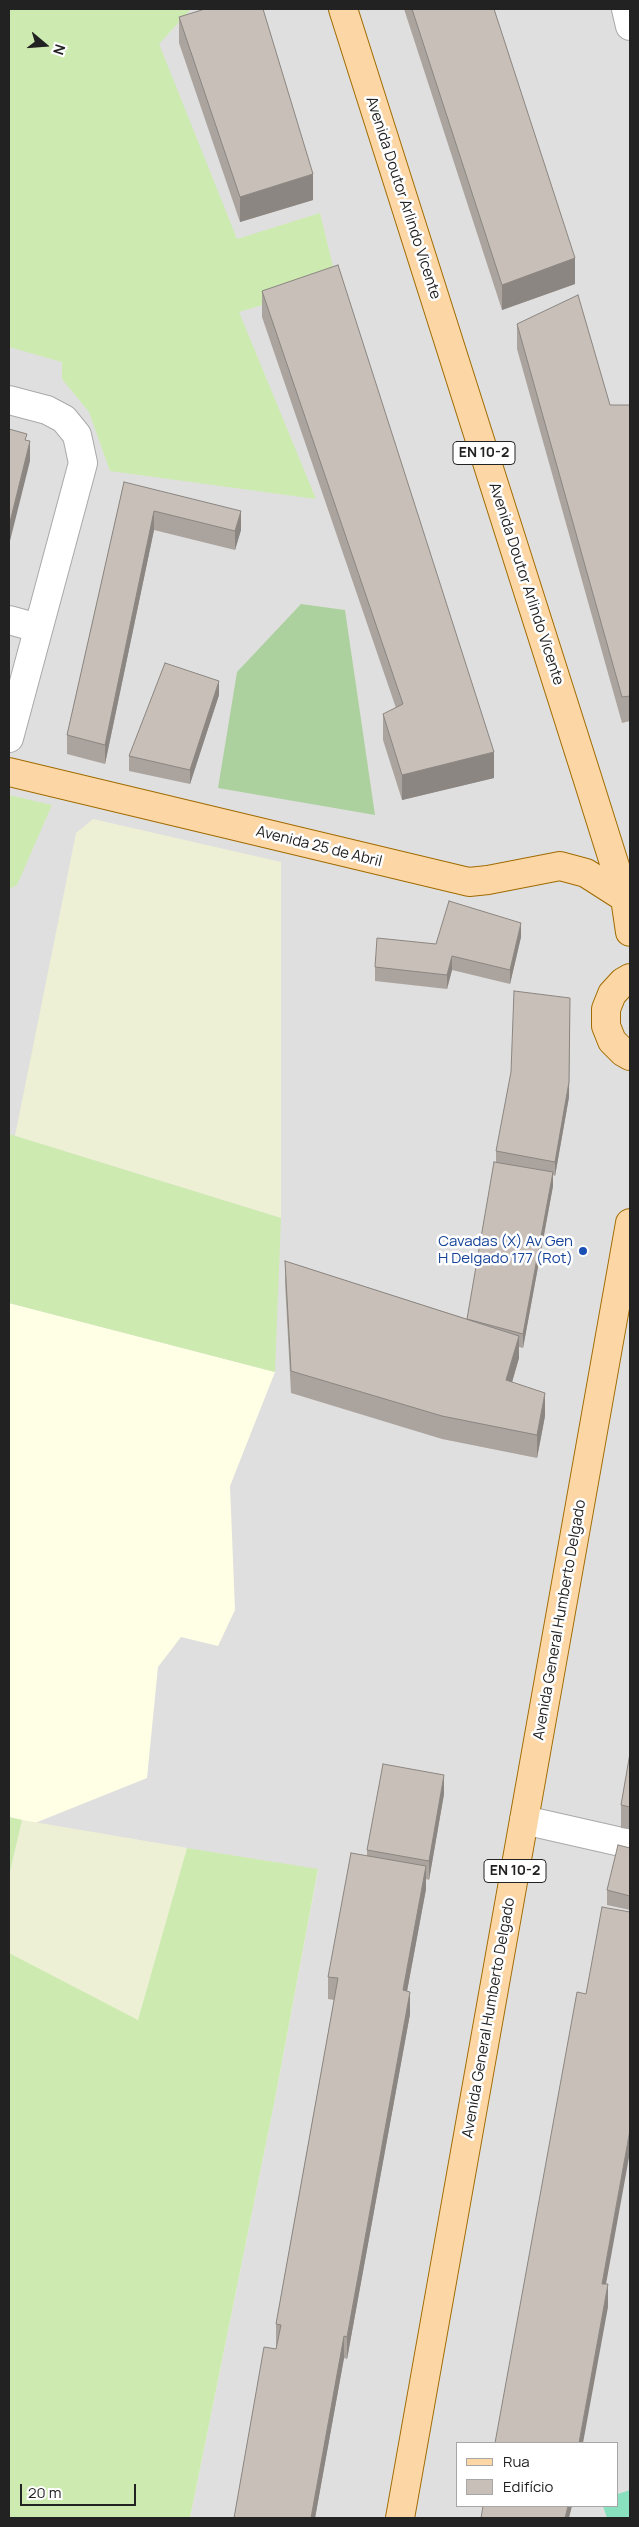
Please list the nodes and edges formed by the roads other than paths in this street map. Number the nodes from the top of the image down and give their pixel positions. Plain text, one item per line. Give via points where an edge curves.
1 (343, 9) edge
2 (626, 9) edge
3 (630, 26) edge
4 (9, 400) edge
5 (9, 620) edge
6 (38, 628) junction
7 (9, 738) edge
8 (9, 772) edge
9 (624, 898) junction
10 (630, 932) edge
11 (630, 978) edge
12 (630, 1056) edge
13 (630, 1223) edge
14 (524, 1820) junction
15 (630, 1844) edge
16 (400, 2518) edge

1 - 9 main road, Avenida Doutor Arlindo Vicente / EN 10-2
2 - 3 street
4 - 6 street via 46,410 64,419 77,435 83,463
5 - 6 street
6 - 7 street
8 - 9 main road, Avenida 25 de Abril via 468,882 560,866 586,873
9 - 10 main road, Avenida Doutor Arlindo Vicente / EN 10-2
11 - 12 main road via 612,994 606,1010 606,1026 612,1041
13 - 14 main road, Avenida General Humberto Delgado / EN 10-2
14 - 15 street
14 - 16 main road, Avenida General Humberto Delgado / EN 10-2

